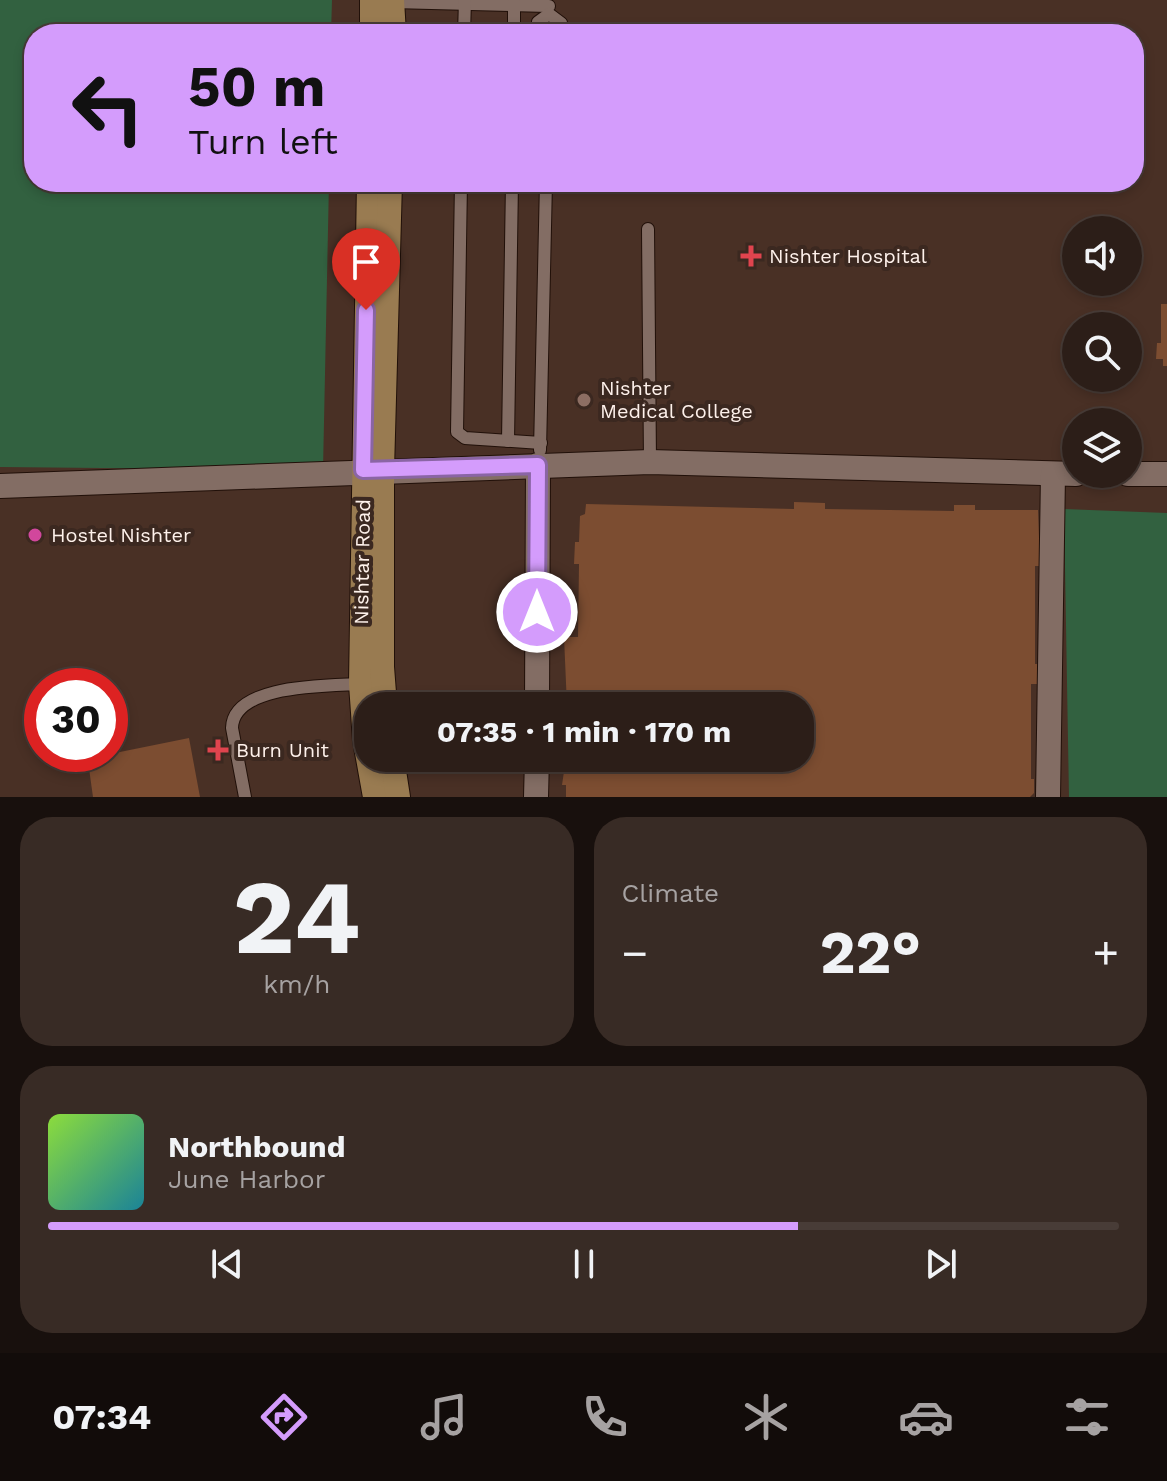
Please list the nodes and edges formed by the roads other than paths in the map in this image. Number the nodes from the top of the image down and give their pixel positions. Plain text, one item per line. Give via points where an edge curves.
1 (386, 1) edge
2 (465, 2) edge
3 (514, 4) edge
4 (549, 7) edge
5 (376, 24) edge
6 (392, 24) edge
7 (464, 24) edge
8 (538, 24) edge
9 (561, 24) edge
10 (369, 192) edge
11 (389, 192) edge
12 (461, 192) edge
13 (512, 192) edge
14 (546, 192) edge
15 (648, 229) dead end
16 (508, 441) junction
17 (539, 454) junction
18 (650, 462) junction
19 (372, 470) junction
20 (1062, 474) edge
21 (1142, 474) edge
22 (1167, 474) edge
23 (0, 486) edge
24 (1064, 488) edge
25 (361, 684) junction
26 (384, 692) edge
27 (537, 692) edge
28 (394, 772) edge
29 (537, 772) edge
30 (245, 797) edge
31 (375, 797) edge
32 (398, 797) edge
33 (536, 797) edge
34 (1048, 797) edge

1 - 2 lane
1 - 5 main road
1 - 6 main road
2 - 3 lane
2 - 7 lane
3 - 4 lane
4 - 8 lane
4 - 9 lane
10 - 19 main road, Nishtar Road
11 - 19 main road, Nishtar Road
12 - 16 lane via 457,432 465,438
13 - 16 lane
14 - 17 lane
15 - 18 lane
16 - 17 lane
17 - 18 street
17 - 19 street
17 - 27 street
18 - 20 street
19 - 23 street
19 - 25 main road, Nishtar Road
19 - 26 main road, Nishtar Road
21 - 22 street
24 - 34 street
25 - 30 lane via 299,687 238,708 232,728
25 - 31 main road, Nishtar Road
28 - 32 main road
29 - 33 street

